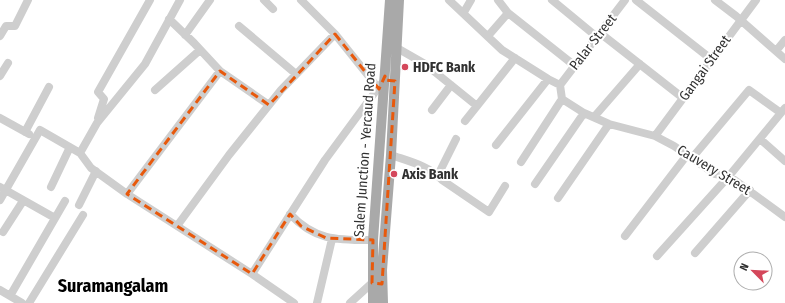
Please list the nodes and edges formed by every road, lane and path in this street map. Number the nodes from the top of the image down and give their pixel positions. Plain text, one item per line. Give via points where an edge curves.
1 (28, 0) edge
2 (150, 0) edge
3 (180, 0) edge
4 (210, 0) edge
5 (264, 0) edge
6 (390, 0) edge
7 (399, 0) edge
8 (449, 0) edge
9 (471, 0) edge
10 (498, 0) edge
11 (552, 0) edge
12 (625, 0) edge
13 (636, 0) edge
14 (715, 0) edge
15 (756, 0) edge
16 (305, 1) edge
17 (273, 9) dead end
18 (464, 12) junction
19 (508, 13) junction
20 (169, 19) junction
21 (740, 19) junction
22 (239, 26) dead end
23 (185, 34) junction
24 (335, 34) junction
25 (598, 35) junction
26 (0, 36) edge
27 (488, 36) junction
28 (785, 40) edge
29 (397, 48) junction
30 (200, 50) junction
31 (776, 51) junction
32 (515, 58) junction
33 (711, 59) junction
34 (785, 59) edge
35 (8, 63) dead end
36 (640, 64) junction
37 (575, 66) junction
38 (220, 71) junction
39 (296, 74) junction
40 (0, 76) edge
41 (548, 79) junction
42 (395, 81) junction
43 (383, 82) junction
44 (451, 85) junction
45 (560, 85) junction
46 (49, 87) dead end
47 (156, 90) dead end
48 (683, 98) junction
49 (562, 99) junction
50 (269, 105) junction
51 (477, 106) junction
52 (432, 110) dead end
53 (783, 111) edge
54 (584, 113) junction
55 (594, 117) junction
56 (0, 118) edge
57 (465, 121) dead end
58 (97, 123) junction
59 (609, 124) junction
60 (25, 132) junction
61 (655, 136) junction
62 (35, 138) junction
63 (456, 139) dead end
64 (760, 139) junction
65 (496, 146) dead end
66 (70, 147) junction
67 (80, 153) junction
68 (391, 155) junction
69 (689, 157) junction
70 (785, 161) edge
71 (521, 162) dead end
72 (96, 171) junction
73 (438, 175) junction
74 (729, 176) junction
75 (535, 184) dead end
76 (505, 186) dead end
77 (51, 187) dead end
78 (3, 189) edge
79 (750, 190) junction
80 (127, 194) junction
81 (558, 198) dead end
82 (0, 200) edge
83 (23, 201) junction
84 (65, 201) dead end
85 (79, 205) dead end
86 (290, 214) junction
87 (83, 215) dead end
88 (785, 217) edge
89 (55, 218) junction
90 (177, 226) junction
91 (3, 232) dead end
92 (625, 236) dead end
93 (332, 239) junction
94 (373, 240) junction
95 (695, 253) dead end
96 (657, 256) dead end
97 (252, 274) junction
98 (377, 283) junction
99 (3, 294) edge
100 (19, 302) edge
101 (29, 303) edge
102 (294, 303) edge
103 (317, 303) edge
104 (350, 303) edge
105 (373, 303) edge
106 (383, 303) edge

1 - 26 street via 15,26 6,26
2 - 58 street via 98,92 104,99
3 - 20 street
4 - 23 street
5 - 17 street
6 - 43 main road, Salem Junction - Yercaud Road
7 - 29 main road
8 - 18 street
9 - 18 street
10 - 19 street
11 - 25 street
12 - 25 street, Palar Street
13 - 33 street
14 - 21 street
15 - 21 street, Gangai Street
16 - 24 street
18 - 27 street
19 - 27 street
19 - 37 street
20 - 23 street
20 - 58 street via 145,64
21 - 31 street
21 - 33 street, Gangai Street
22 - 39 street
23 - 30 street
24 - 39 street
24 - 43 street
25 - 36 street
25 - 37 street, Palar Street
27 - 32 street via 502,50
28 - 31 street
29 - 42 main road
29 - 44 street via 425,64
30 - 38 street
30 - 47 street
31 - 34 street
32 - 41 street
32 - 51 street
33 - 48 street, Gangai Street
35 - 40 street
36 - 48 street
36 - 55 street
37 - 45 street, Palar Street
38 - 50 street
38 - 80 street
39 - 50 street
41 - 45 street
41 - 65 street
42 - 43 main road
42 - 68 main road
43 - 86 street via 324,160
43 - 94 main road, Salem Junction - Yercaud Road
44 - 51 street
44 - 52 street
45 - 49 street
46 - 60 street
48 - 61 street, Gangai Street
49 - 54 street, Cauvery Street
49 - 71 street
50 - 90 street
51 - 57 street
53 - 64 street
53 - 69 street via 748,90
54 - 55 street, Cauvery Street
54 - 75 street
55 - 59 street, Cauvery Street
56 - 60 street
58 - 67 street
59 - 61 street, Cauvery Street
59 - 81 street
60 - 62 street
61 - 69 street, Cauvery Street
62 - 66 street via 40,130
62 - 78 street
63 - 73 street
64 - 70 street
64 - 74 street
66 - 67 street
66 - 77 street
67 - 72 street
68 - 73 street
68 - 98 main road
69 - 74 street, Cauvery Street via 715,174
69 - 92 street
72 - 80 street
72 - 85 street
73 - 76 street via 489,212
74 - 79 street, Cauvery Street
74 - 96 street
78 - 82 street
78 - 83 street
79 - 88 street, Cauvery Street
79 - 95 street
80 - 90 street
83 - 89 street
83 - 91 street
84 - 89 street
86 - 93 street via 301,226
86 - 97 street
87 - 101 street
89 - 99 street
90 - 97 street
93 - 94 street
93 - 103 street
94 - 98 main road, Salem Junction - Yercaud Road
97 - 102 street
98 - 104 street
98 - 105 main road, Salem Junction - Yercaud Road
98 - 106 main road
99 - 100 street

